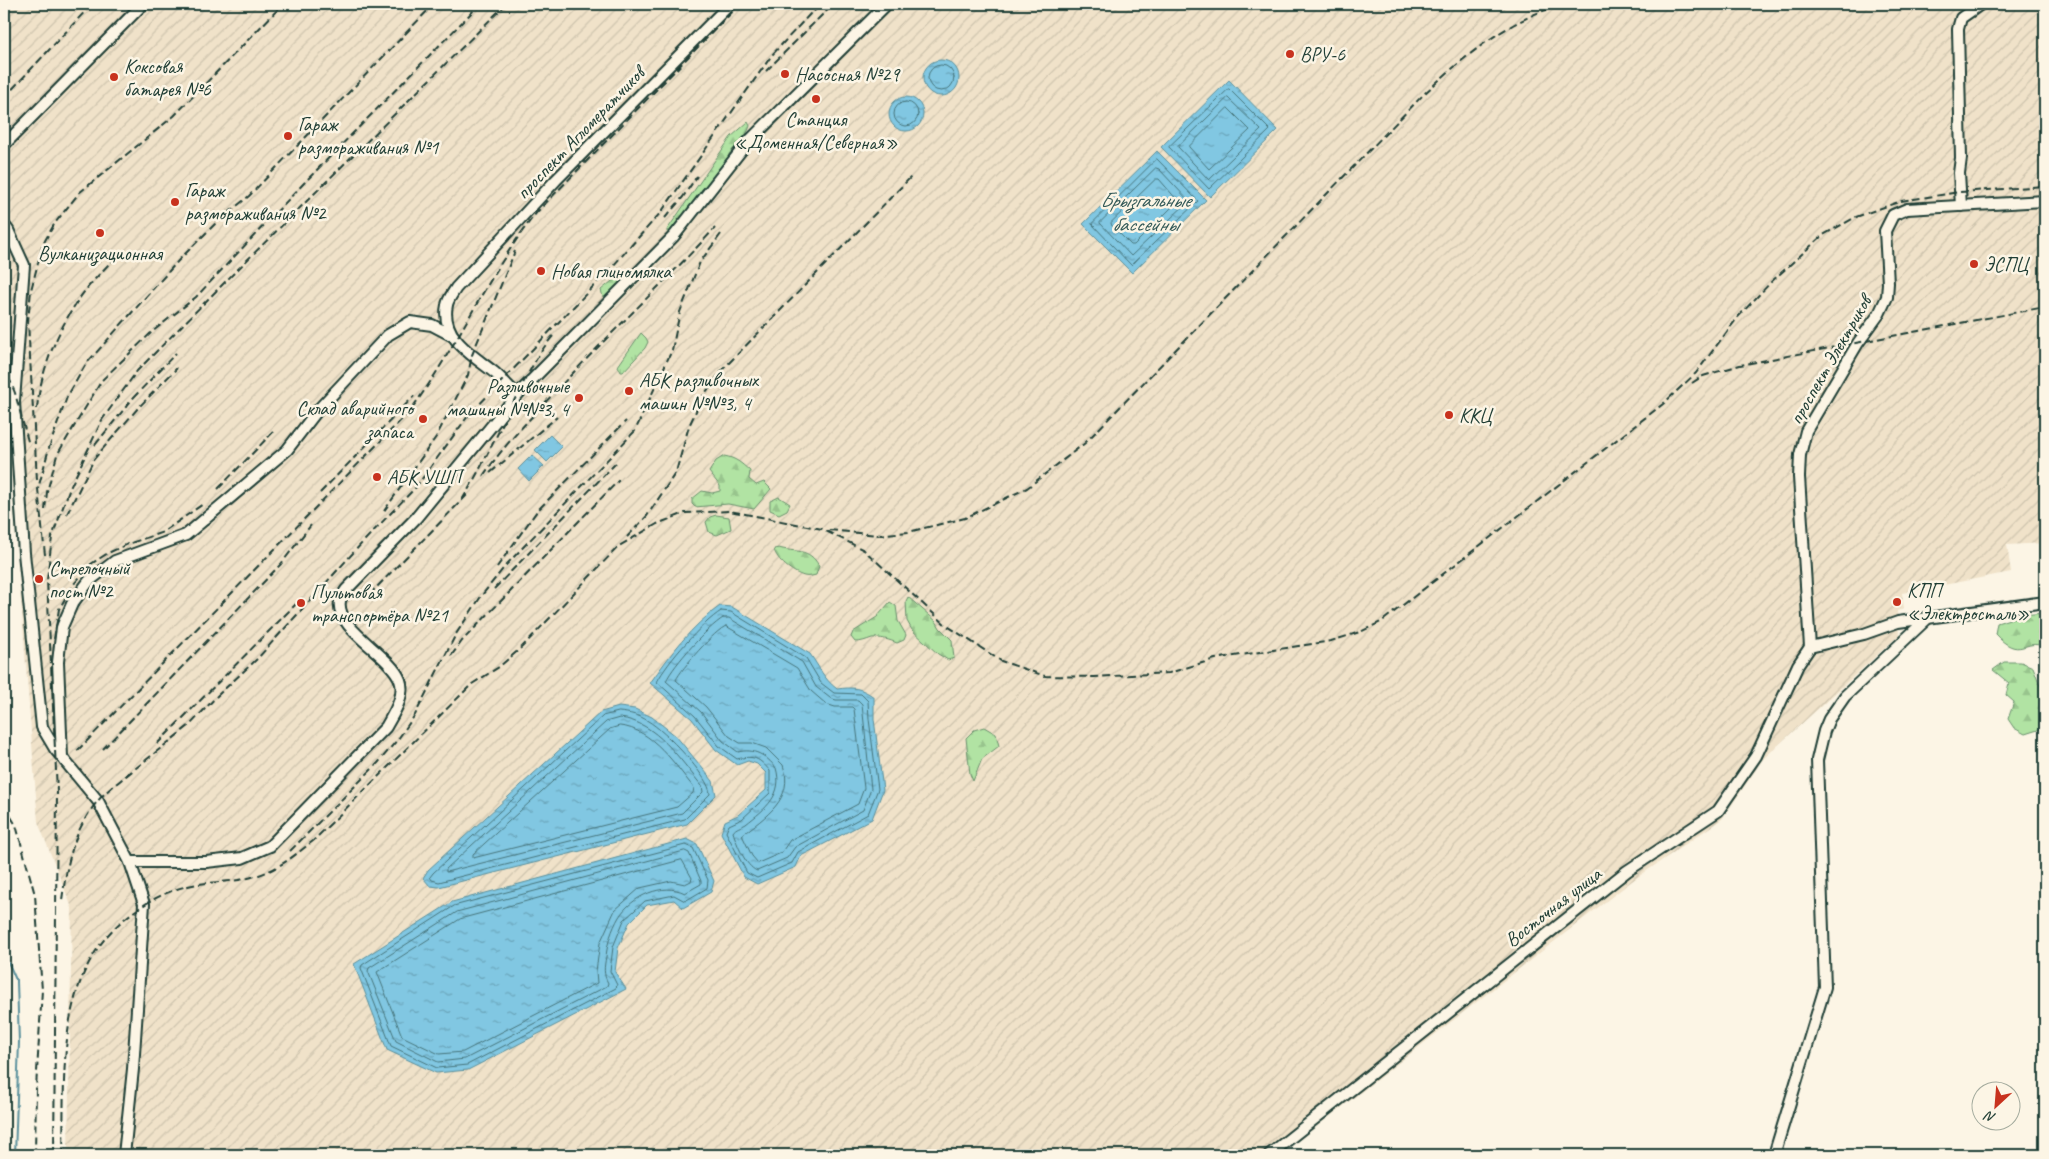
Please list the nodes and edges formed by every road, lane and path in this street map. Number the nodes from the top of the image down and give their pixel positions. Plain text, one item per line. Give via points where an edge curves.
1 (143, 4) edge
2 (730, 4) edge
3 (887, 4) edge
4 (1981, 4) edge
5 (4, 145) edge
6 (2045, 201) edge
7 (1961, 206) junction
8 (4, 225) edge
9 (452, 336) junction
10 (4, 384) edge
11 (517, 395) junction
12 (14, 402) junction
13 (2045, 602) edge
14 (1930, 616) junction
15 (1810, 647) junction
16 (62, 757) junction
17 (130, 862) junction
18 (124, 1155) edge
19 (1269, 1155) edge
20 (1774, 1155) edge

1 - 5 street
2 - 9 street, проспект Агломератчиков via 556,180 456,288 447,304
3 - 11 street via 747,143 674,236
4 - 7 street via 1961,18 1958,29
6 - 7 street, проспект Электриков
7 - 15 street, проспект Электриков via 1907,209 1893,215 1885,231 1887,296 1806,431 1799,477
8 - 12 street via 24,265
9 - 11 street
9 - 16 street via 432,325 410,322 388,335 317,411 287,450 186,535 115,560 89,581 72,604 62,627 58,662
10 - 12 street
11 - 17 street via 416,518 346,590 340,601 342,615 350,626 400,680 397,708 386,727 270,846 242,858 206,862
12 - 16 street via 39,704 42,726
13 - 14 street
14 - 15 street
14 - 20 street via 1845,696 1824,731 1817,760 1825,987
15 - 19 street, Восточная улица via 1798,665 1756,756 1718,811 1627,871
16 - 17 street via 98,801
17 - 18 street via 144,904

